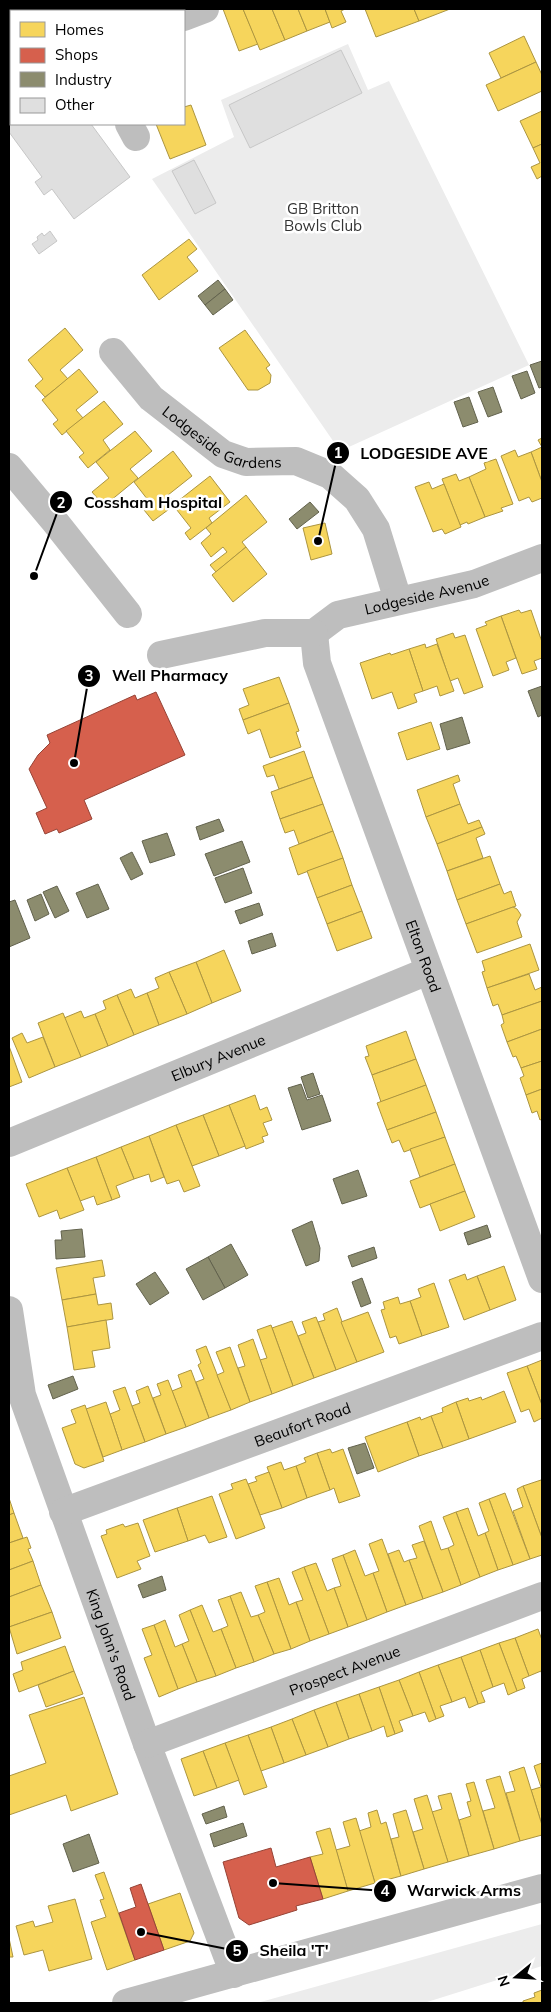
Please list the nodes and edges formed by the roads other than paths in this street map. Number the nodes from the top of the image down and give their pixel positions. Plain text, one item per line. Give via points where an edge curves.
1 (205, 9) edge
2 (185, 17) edge
3 (113, 352) dead end
4 (9, 467) edge
5 (542, 558) edge
6 (398, 600) junction
7 (128, 614) dead end
8 (314, 633) junction
9 (161, 655) dead end
10 (428, 970) junction
11 (9, 1143) edge
12 (542, 1279) edge
13 (9, 1310) edge
14 (542, 1336) edge
15 (63, 1512) junction
16 (542, 1596) edge
17 (147, 1744) junction
18 (542, 1888) edge
19 (234, 1974) junction
20 (126, 2003) edge

1 - 2 street
3 - 6 street, Lodgeside Gardens via 151,398 223,454 246,462 296,461 330,475 357,499 376,529
4 - 7 street
5 - 6 street, Lodgeside Avenue via 474,584
6 - 8 street, Lodgeside Avenue via 338,615
8 - 9 street via 266,633
8 - 10 street, Elton Road via 317,663
10 - 11 street, Elbury Avenue
10 - 12 street, Elton Road
13 - 15 street, King John's Road via 22,1395
14 - 15 street, Beaufort Road
15 - 17 street, King John's Road
16 - 17 street, Prospect Avenue
17 - 19 street, King John's Road
18 - 19 street
19 - 20 street

